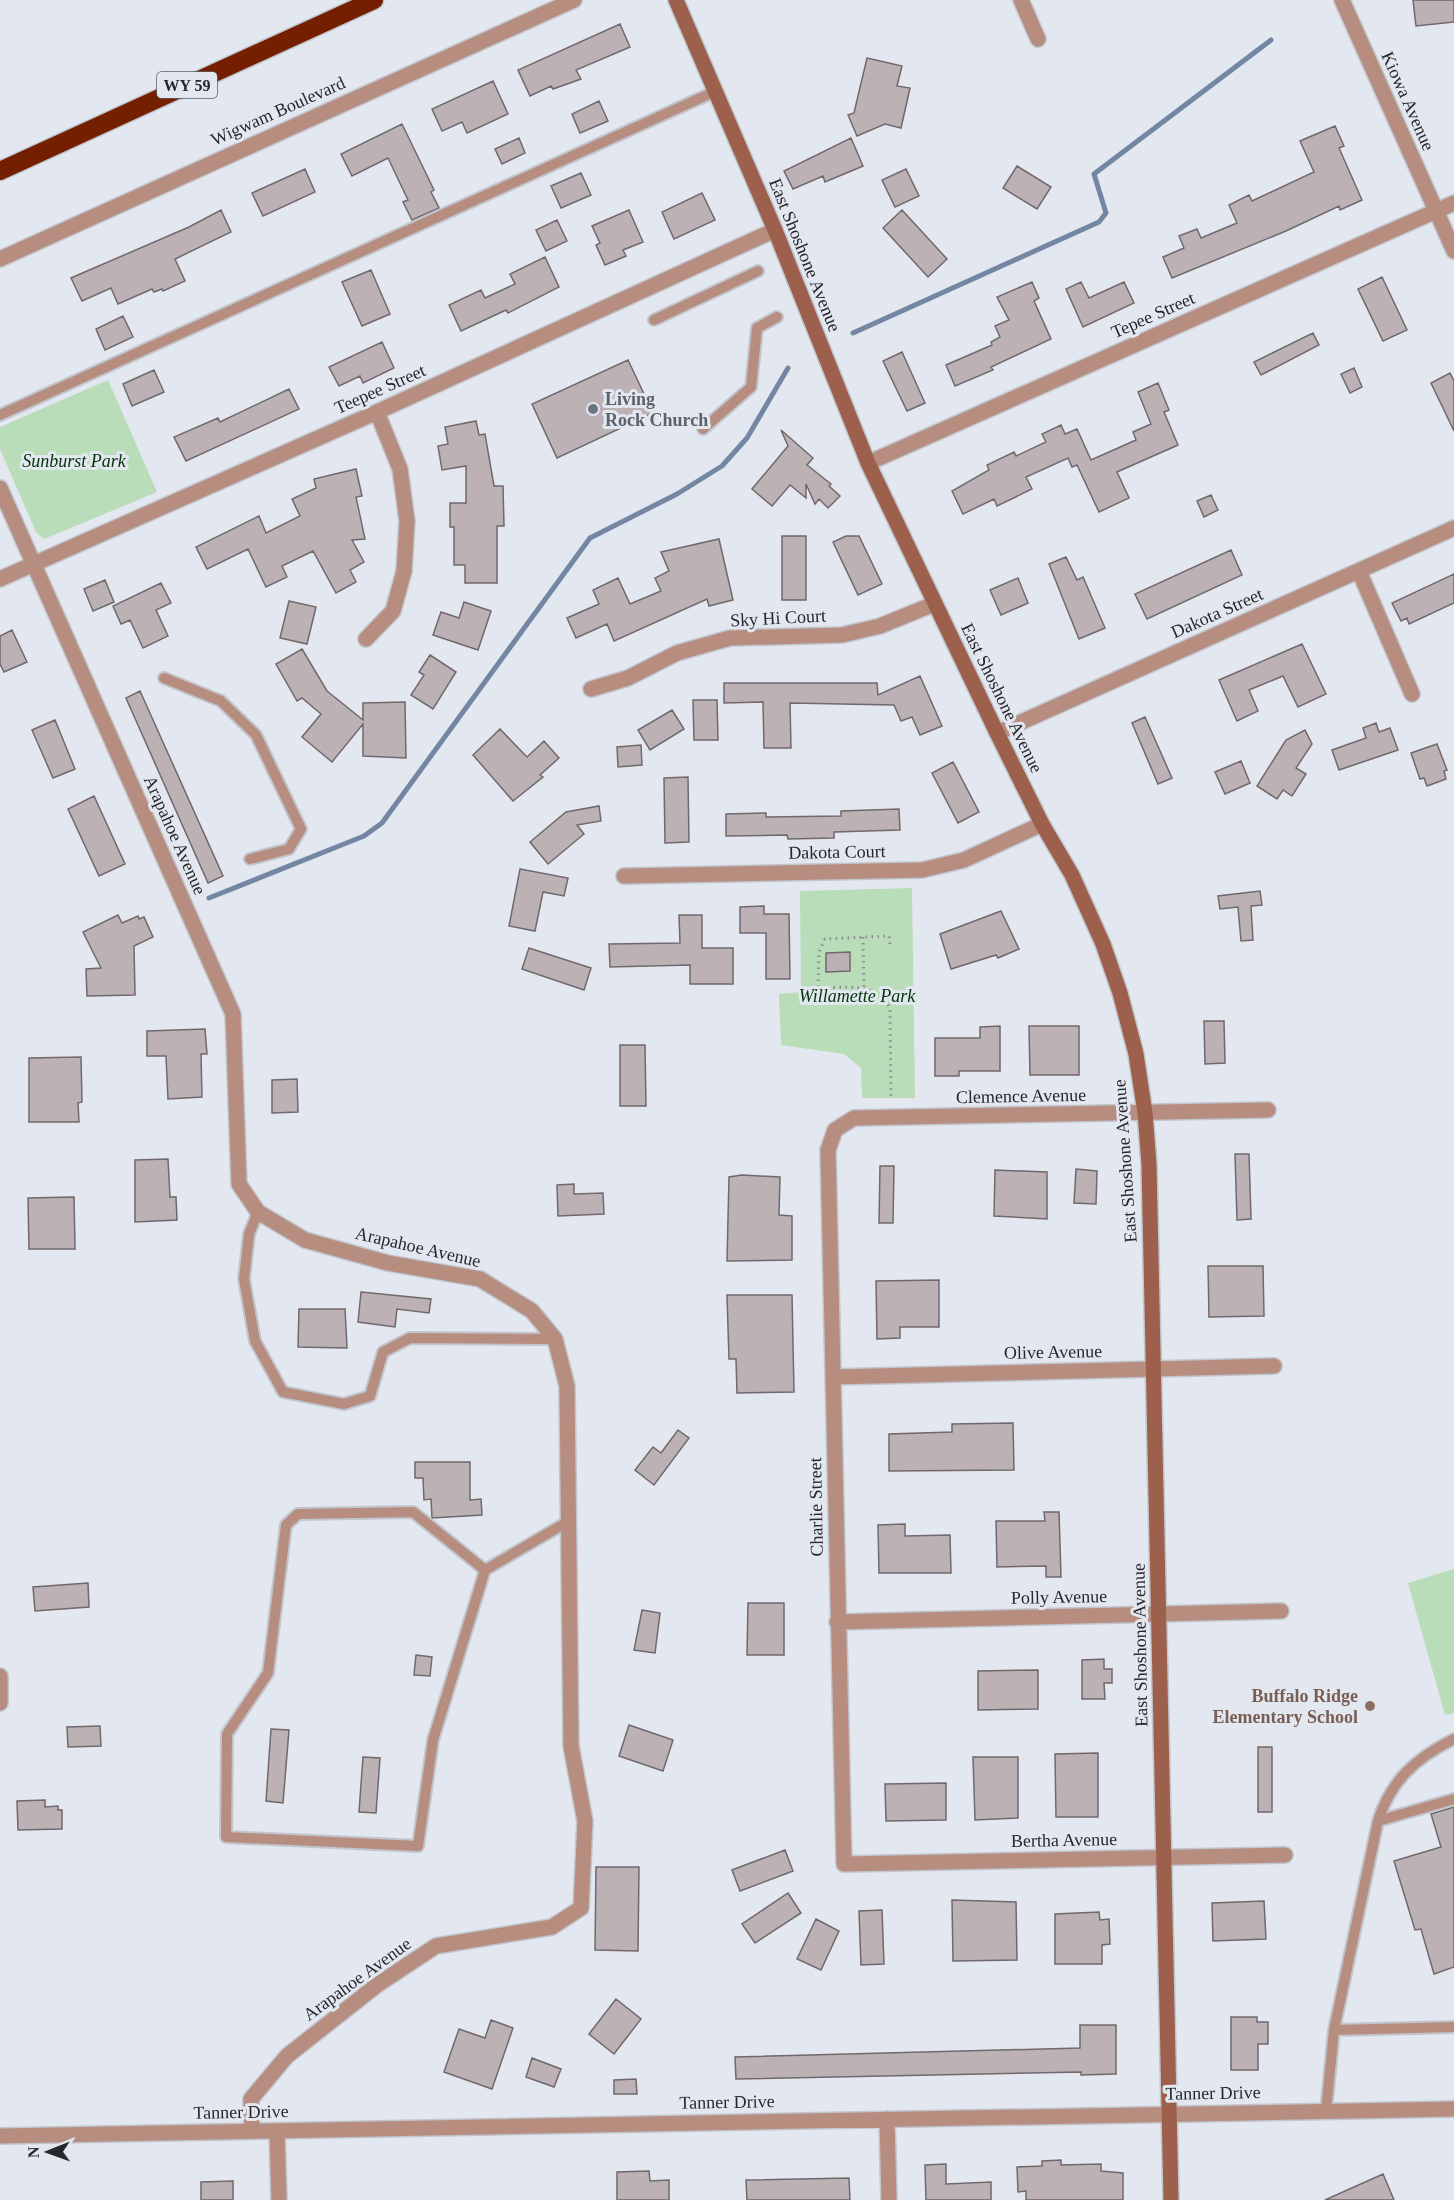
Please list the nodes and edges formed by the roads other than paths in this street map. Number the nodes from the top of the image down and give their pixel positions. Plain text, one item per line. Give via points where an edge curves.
1 (374, 0) edge
2 (574, 0) edge
3 (676, 0) edge
4 (1021, 0) edge
5 (1342, 0) edge
6 (1038, 39) dead end
7 (716, 91) junction
8 (0, 171) edge
9 (1454, 202) edge
10 (1435, 211) junction
11 (775, 231) junction
12 (1454, 251) edge
13 (0, 259) edge
14 (758, 271) dead end
15 (777, 317) dead end
16 (654, 320) dead end
17 (377, 412) junction
18 (0, 415) edge
19 (703, 429) dead end
20 (868, 463) junction
21 (0, 488) edge
22 (1454, 528) edge
23 (34, 563) junction
24 (1359, 571) junction
25 (0, 579) edge
26 (934, 604) junction
27 (366, 639) dead end
28 (164, 678) dead end
29 (591, 689) dead end
30 (1412, 694) dead end
31 (997, 733) junction
32 (1042, 824) junction
33 (249, 859) dead end
34 (624, 876) dead end
35 (1268, 1110) dead end
36 (1145, 1113) junction
37 (828, 1150) joint
38 (258, 1212) junction
39 (555, 1339) junction
40 (1274, 1366) dead end
41 (1155, 1369) junction
42 (833, 1377) junction
43 (568, 1521) junction
44 (485, 1570) junction
45 (1281, 1611) dead end
46 (1158, 1614) junction
47 (837, 1622) junction
48 (0, 1676) edge
49 (0, 1703) edge
50 (1454, 1739) edge
51 (1454, 1799) edge
52 (1378, 1821) junction
53 (1285, 1855) dead end
54 (1164, 1857) junction
55 (844, 1864) joint
56 (1454, 2027) edge
57 (1334, 2030) junction
58 (1454, 2109) edge
59 (1326, 2111) junction
60 (1169, 2113) junction
61 (887, 2119) junction
62 (252, 2131) junction
63 (277, 2131) junction
64 (0, 2136) edge
65 (279, 2200) edge
66 (889, 2200) edge
67 (1171, 2200) edge

1 - 8 highway, WY 59
2 - 13 street, Wigwam Boulevard
3 - 7 street, East Shoshone Avenue
4 - 6 street
5 - 10 street, Kiowa Avenue
7 - 11 street, East Shoshone Avenue
7 - 18 lane
9 - 10 street, Tepee Street
10 - 12 street, Kiowa Avenue
10 - 20 street, Tepee Street
11 - 17 street, Teepee Street
11 - 20 street, East Shoshone Avenue
14 - 16 lane
15 - 19 lane via 757,328 751,387
17 - 23 street, Teepee Street
17 - 27 street via 400,469 407,520 404,571 393,610
20 - 26 street, East Shoshone Avenue
21 - 23 street, Arapahoe Avenue
22 - 24 street, Dakota Street
23 - 25 street, Teepee Street
23 - 38 street, Arapahoe Avenue via 233,1014 239,1184
24 - 30 street
24 - 31 street, Dakota Street
26 - 29 street, Sky Hi Court via 880,626 842,635 730,638 677,653 628,678
26 - 31 street, East Shoshone Avenue
28 - 33 lane via 221,702 256,735 301,829 290,849
31 - 32 street, East Shoshone Avenue
32 - 34 street, Dakota Court via 964,860 922,870
32 - 36 street, East Shoshone Avenue via 1072,875 1113,974 1136,1054
35 - 36 street, Clemence Avenue
36 - 37 street, Clemence Avenue via 854,1118 835,1130
36 - 41 street, East Shoshone Avenue
37 - 42 street, Charlie Street
38 - 39 street, Arapahoe Avenue via 305,1240 388,1263 480,1279 532,1311
38 - 39 lane via 249,1234 244,1279 255,1341 283,1392 344,1404 369,1396 383,1352 410,1338
39 - 43 street, Arapahoe Avenue via 567,1386
40 - 41 street, Olive Avenue
41 - 42 street, Olive Avenue
41 - 46 street, East Shoshone Avenue
42 - 47 street, Charlie Street
43 - 44 lane
43 - 62 street, Arapahoe Avenue via 571,1746 585,1821 581,1908 552,1927 436,1946 377,1984 287,2056 251,2099
44 - 44 lane via 433,1740 418,1846 226,1837 227,1734 268,1673 286,1525 298,1514 413,1512
45 - 46 street, Polly Avenue
46 - 47 street, Polly Avenue
46 - 54 street, East Shoshone Avenue
47 - 55 street, Charlie Street
48 - 49 street
50 - 52 lane via 1411,1767 1386,1796
51 - 52 lane
52 - 57 lane
53 - 54 street, Bertha Avenue
54 - 55 street, Bertha Avenue
54 - 60 street, East Shoshone Avenue
56 - 57 lane
57 - 59 lane
58 - 59 street, Tanner Drive
59 - 60 street, Tanner Drive
60 - 61 street, Tanner Drive
60 - 67 street, East Shoshone Avenue
61 - 63 street, Tanner Drive
61 - 66 street
62 - 63 street, Tanner Drive
62 - 64 street, Tanner Drive
63 - 65 street

